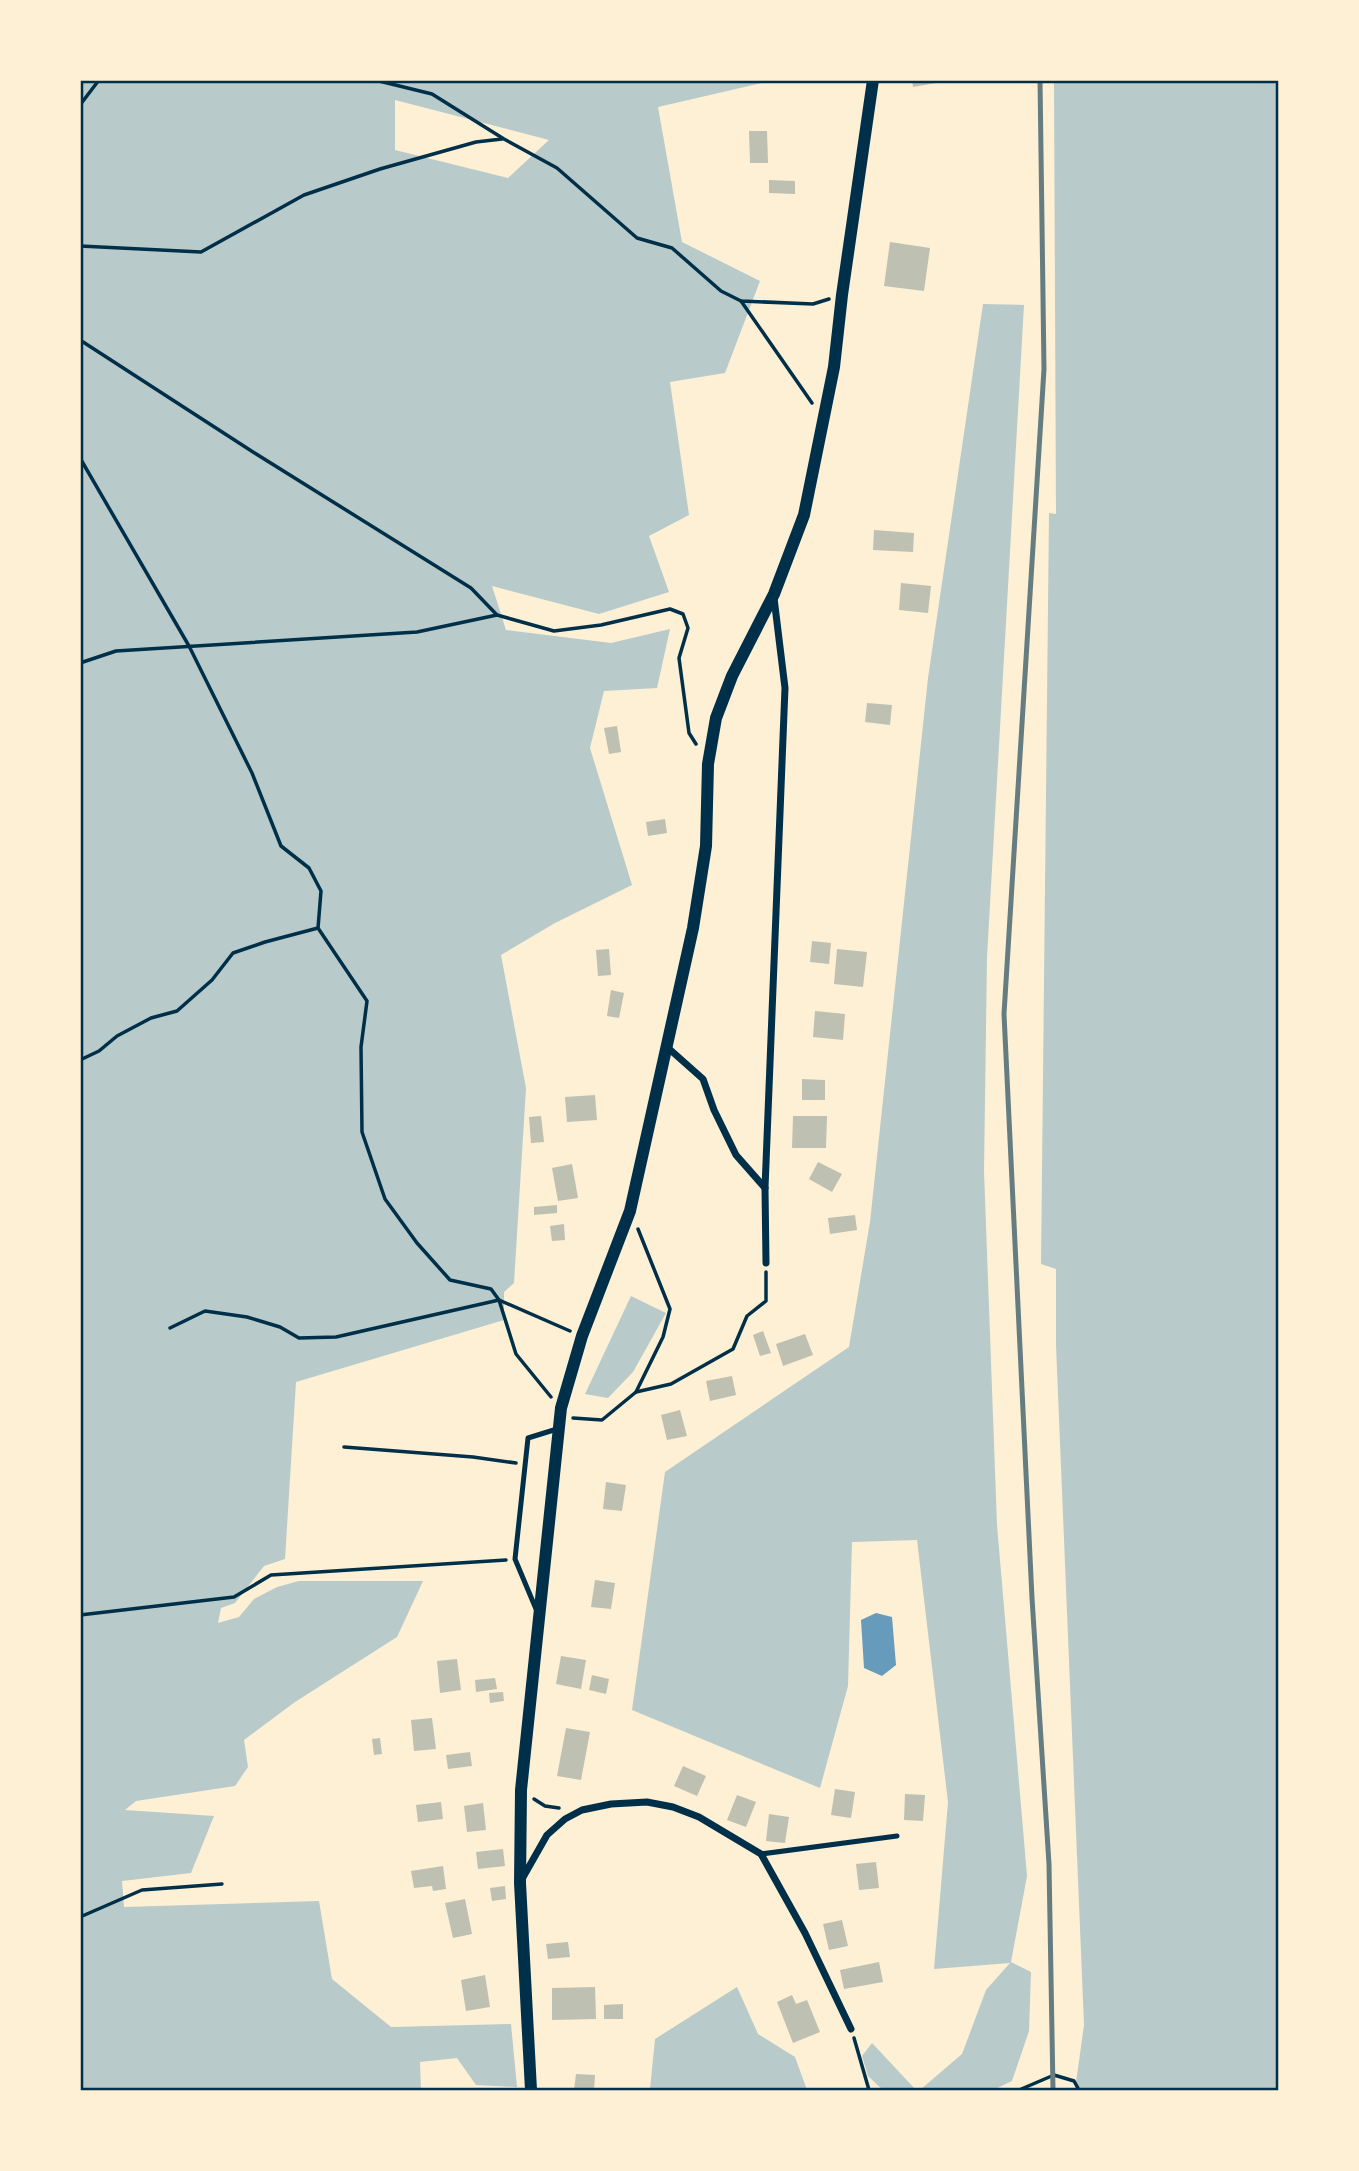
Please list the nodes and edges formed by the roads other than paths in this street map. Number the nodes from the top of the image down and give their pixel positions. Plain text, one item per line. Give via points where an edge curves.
1 (873, 80) edge
2 (774, 594) junction
3 (666, 1047) junction
4 (765, 1188) junction
5 (766, 1263) road end
6 (559, 1418) junction
7 (538, 1613) junction
8 (897, 1836) dead end
9 (761, 1854) junction
10 (520, 1883) junction
11 (851, 2029) road end
12 (531, 2091) edge

1 - 2 street via 834,367 804,515
2 - 3 street via 716,718 708,764 706,846
2 - 4 street via 785,688
3 - 4 street via 703,1079 736,1155
3 - 6 street via 631,1211 582,1336
4 - 5 street
6 - 7 street
6 - 7 lane via 528,1438 525,1464 515,1559
7 - 10 street via 521,1790
8 - 9 lane
9 - 10 street via 673,1807 647,1802 611,1804 565,1819 547,1835
9 - 11 street
10 - 12 street

